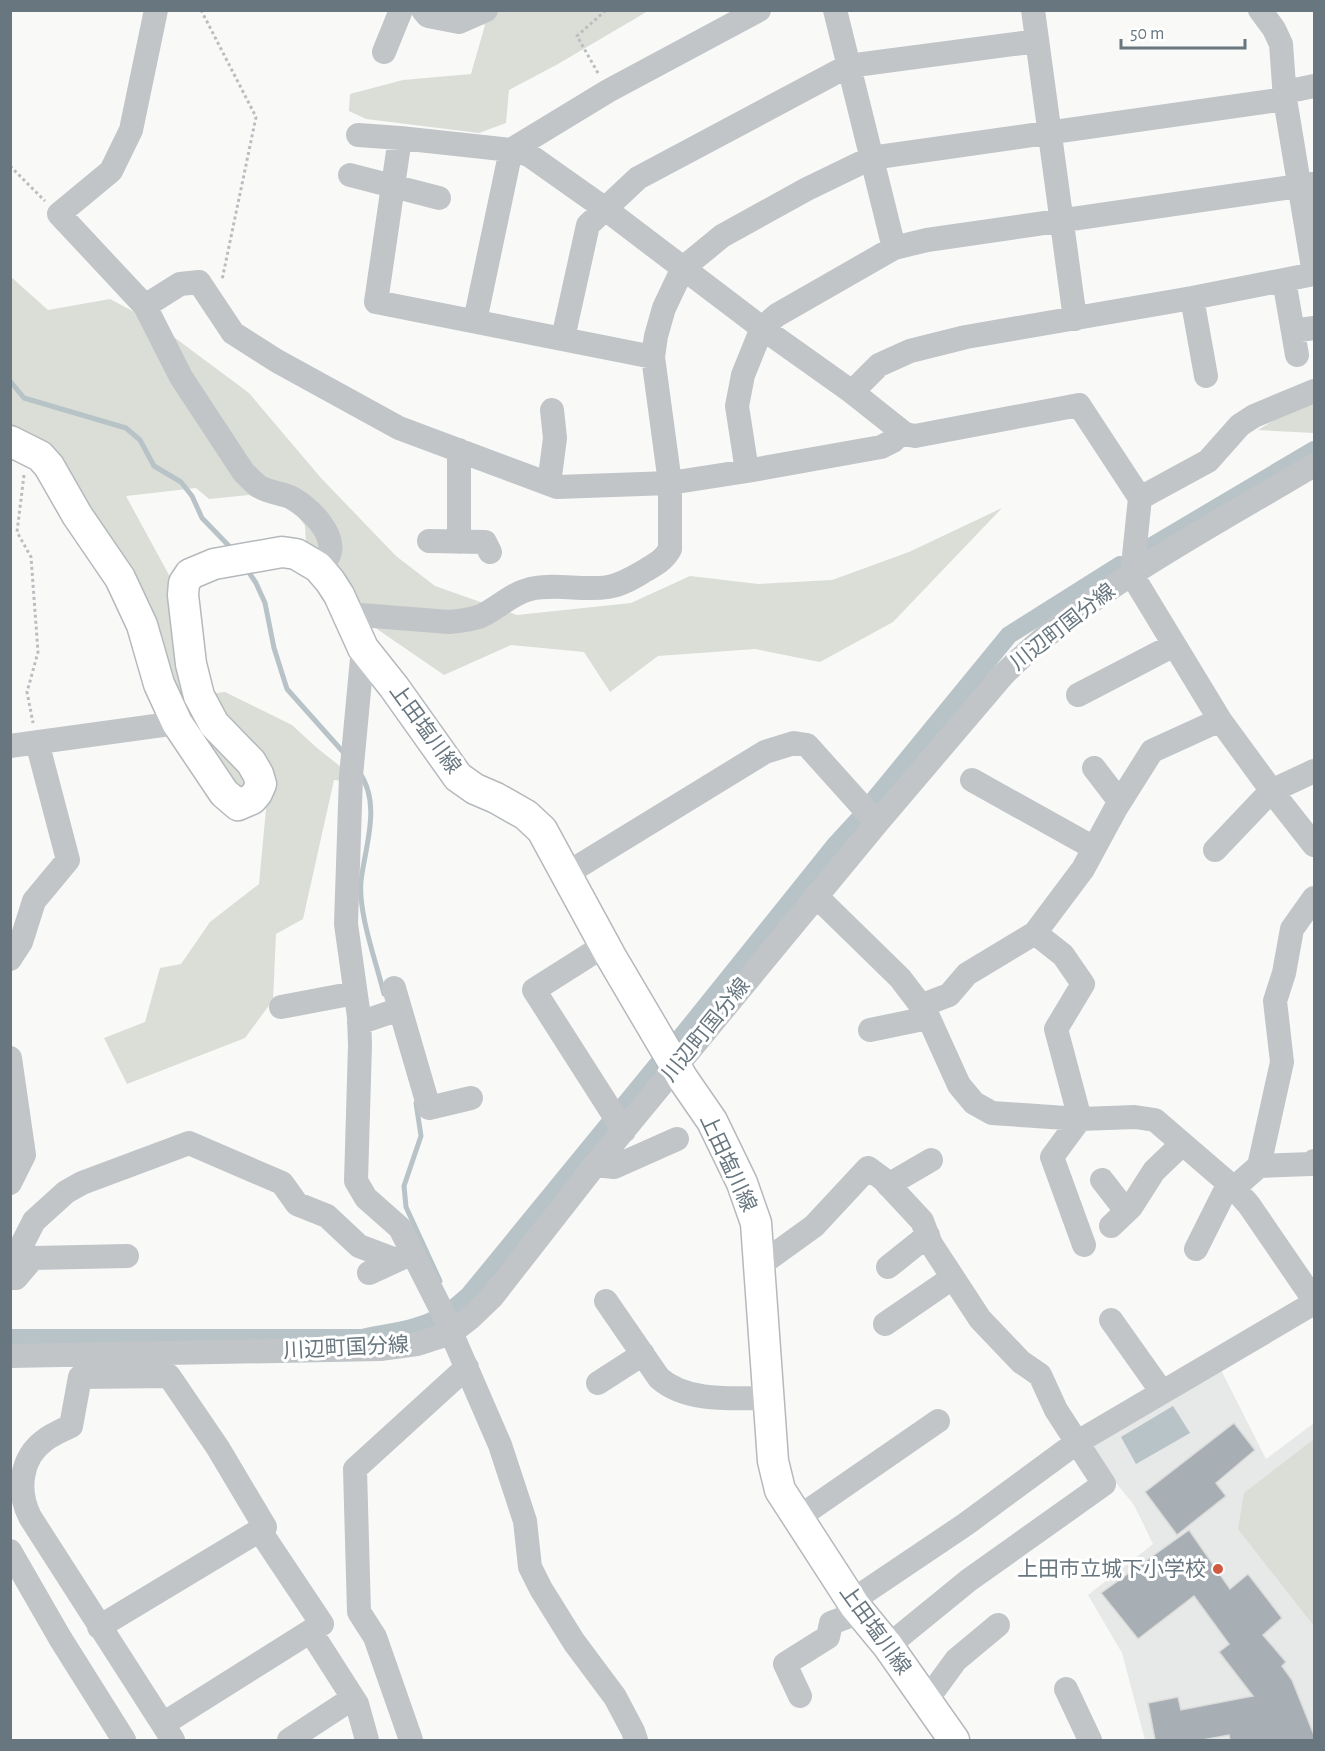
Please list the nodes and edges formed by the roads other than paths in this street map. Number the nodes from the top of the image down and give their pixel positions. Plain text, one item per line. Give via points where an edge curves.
1 (156, 10) edge
2 (401, 10) edge
3 (423, 10) edge
4 (486, 10) edge
5 (759, 10) edge
6 (835, 10) edge
7 (1033, 10) edge
8 (1260, 10) edge
9 (1037, 41) junction
10 (384, 52) dead end
11 (848, 66) junction
12 (1314, 86) edge
13 (1285, 96) junction
14 (1049, 131) junction
15 (358, 135) dead end
16 (400, 138) junction
17 (511, 150) junction
18 (871, 158) junction
19 (350, 175) dead end
20 (393, 185) junction
21 (1307, 185) edge
22 (439, 198) dead end
23 (604, 208) junction
24 (1062, 222) junction
25 (894, 248) junction
26 (682, 268) junction
27 (1314, 274) edge
28 (1284, 280) junction
29 (1192, 298) junction
30 (145, 306) junction
31 (1075, 319) junction
32 (475, 321) junction
33 (762, 328) junction
34 (1304, 330) edge
35 (563, 338) junction
36 (1297, 355) dead end
37 (653, 357) junction
38 (1206, 376) dead end
39 (1314, 391) edge
40 (852, 392) junction
41 (552, 410) dead end
42 (901, 433) junction
43 (459, 450) junction
44 (15, 454) edge
45 (1314, 465) edge
46 (747, 471) junction
47 (670, 483) junction
48 (549, 484) junction
49 (1140, 498) junction
50 (429, 541) dead end
51 (459, 542) junction
52 (490, 552) dead end
53 (318, 567) junction
54 (1132, 575) junction
55 (348, 614) junction
56 (1174, 645) junction
57 (363, 648) junction
58 (1078, 695) dead end
59 (1220, 720) junction
60 (177, 723) junction
61 (37, 742) junction
62 (10, 746) edge
63 (1094, 768) dead end
64 (1314, 771) edge
65 (972, 780) dead end
66 (1271, 791) junction
67 (1120, 802) junction
68 (877, 823) junction
69 (1314, 844) edge
70 (1094, 848) junction
71 (1215, 850) dead end
72 (566, 874) junction
73 (816, 896) junction
74 (1314, 898) edge
75 (1035, 933) junction
76 (604, 945) junction
77 (10, 959) edge
78 (355, 993) junction
79 (281, 1007) dead end
80 (386, 1009) junction
81 (924, 1012) junction
82 (870, 1030) dead end
83 (10, 1058) edge
84 (677, 1066) junction
85 (471, 1098) dead end
86 (1080, 1119) junction
87 (624, 1131) junction
88 (694, 1131) junction
89 (1182, 1144) junction
90 (931, 1160) dead end
91 (1314, 1161) edge
92 (595, 1165) junction
93 (1259, 1167) junction
94 (1102, 1180) dead end
95 (10, 1183) edge
96 (888, 1185) junction
97 (1234, 1188) junction
98 (928, 1235) junction
99 (1084, 1245) dead end
100 (1196, 1249) dead end
101 (127, 1256) dead end
102 (404, 1257) junction
103 (760, 1265) junction
104 (888, 1267) dead end
105 (10, 1268) edge
106 (369, 1273) dead end
107 (952, 1278) junction
108 (10, 1279) edge
109 (606, 1301) dead end
110 (1314, 1301) edge
111 (1111, 1320) dead end
112 (446, 1321) junction
113 (885, 1324) dead end
114 (643, 1354) junction
115 (10, 1356) edge
116 (467, 1366) junction
117 (598, 1383) dead end
118 (1162, 1392) junction
119 (769, 1398) junction
120 (938, 1421) dead end
121 (1076, 1443) junction
122 (799, 1517) junction
123 (260, 1531) junction
124 (10, 1551) edge
125 (855, 1606) junction
126 (998, 1624) dead end
127 (99, 1627) junction
128 (311, 1632) junction
129 (888, 1646) junction
130 (1066, 1689) dead end
131 (800, 1696) dead end
132 (353, 1698) junction
133 (926, 1701) junction
134 (168, 1732) edge
135 (124, 1740) edge
136 (289, 1740) edge
137 (367, 1740) edge
138 (411, 1740) edge
139 (636, 1740) edge
140 (954, 1740) edge
141 (1090, 1740) edge

1 - 30 street via 126,141 111,171 59,214
2 - 10 street
3 - 4 street via 428,16 459,22
5 - 17 street via 608,91
6 - 11 street
7 - 9 street
8 - 13 street via 1281,44
9 - 11 street
9 - 14 street
11 - 18 street
11 - 23 street via 638,178
12 - 13 street
13 - 14 street
13 - 21 street
14 - 18 street
14 - 24 street
15 - 16 street
16 - 17 street
16 - 20 street
17 - 23 street via 529,155
17 - 32 street
18 - 25 street
18 - 26 street via 723,236
19 - 20 street
20 - 22 street
20 - 32 street via 376,302
21 - 24 street
21 - 27 street
23 - 26 street
23 - 35 street via 588,225
24 - 25 street
24 - 31 street
25 - 33 street via 777,315
26 - 33 street
26 - 37 street via 664,308
27 - 28 street
28 - 29 street
28 - 34 street
29 - 31 street
29 - 38 street
30 - 43 street via 180,284 199,282 233,333 399,428
30 - 53 street via 181,377 244,473 256,485 305,507 322,526 330,548 328,557
31 - 40 street via 966,337 910,351 879,365
32 - 35 street
33 - 40 street
33 - 46 street via 743,375 738,406
34 - 36 street
35 - 37 street
37 - 47 street
39 - 49 street via 1254,416 1240,425 1208,461
40 - 42 street
41 - 48 street via 555,438
42 - 46 street via 881,447
42 - 49 street via 915,436 1079,405
43 - 48 street
43 - 51 street
44 - 60 main road, 上田塩川線 via 40,456 50,466 77,515 120,578 142,625 159,684
45 - 54 street, 川辺町国分線
46 - 47 street
47 - 48 street via 557,487
47 - 55 street via 670,549 666,558 632,579 611,587 528,589 482,615 449,622
49 - 54 street
50 - 51 street
51 - 52 street via 485,543
53 - 55 main road, 上田塩川線
53 - 60 main road, 上田塩川線 via 296,554 282,552 214,564 190,574 184,583 191,664 199,696 214,724 252,762 261,784 252,799 238,805 224,793
54 - 56 street
54 - 68 street, 川辺町国分線 via 1027,651
55 - 57 main road, 上田塩川線
56 - 58 street
56 - 59 street
57 - 72 main road, 上田塩川線 via 458,777 526,815 542,830
57 - 78 street via 352,768 346,924
59 - 66 street
59 - 67 street via 1152,751
60 - 61 street
61 - 62 street
61 - 77 street via 68,860 34,901 21,942
63 - 67 street
64 - 66 street
65 - 70 street
66 - 69 street
66 - 71 street
67 - 70 street
68 - 72 street via 807,745 794,742 765,752
68 - 73 street, 川辺町国分線
70 - 75 street
72 - 76 main road, 上田塩川線
73 - 81 street via 900,978
73 - 84 street, 川辺町国分線
74 - 93 street via 1292,929 1275,1001 1282,1062
75 - 81 street via 967,974 949,995
75 - 86 street via 1063,955 1083,984 1056,1029
76 - 84 main road, 上田塩川線
76 - 87 street via 534,990
78 - 79 street
78 - 80 street
80 - 85 street via 429,1108
80 - 102 street via 360,1045 356,1180 366,1198 400,1228
81 - 82 street
81 - 86 street via 959,1085 974,1103 992,1113
83 - 95 street via 24,1155
84 - 87 street, 川辺町国分線
84 - 88 main road, 上田塩川線
86 - 89 street via 1155,1120
86 - 99 street via 1052,1157
87 - 92 street, 川辺町国分線
88 - 92 street via 614,1167
88 - 103 main road, 上田塩川線 via 742,1182 756,1223
89 - 94 street via 1154,1171 1119,1218
89 - 97 street
90 - 96 street
91 - 93 street
92 - 112 street, 川辺町国分線 via 492,1297
93 - 97 street
96 - 98 street via 922,1221
96 - 103 street via 868,1168 814,1226
97 - 100 street via 1224,1193
97 - 110 street
98 - 104 street
98 - 107 street
101 - 108 street via 33,1258 16,1278
102 - 105 street via 359,1246 327,1216 297,1204 282,1183 189,1143 66,1192 34,1221
102 - 106 street
102 - 112 street
103 - 119 main road, 上田塩川線
107 - 113 street
107 - 121 street via 1000,1342 1040,1375
109 - 114 street
110 - 118 street
111 - 118 street
112 - 115 street, 川辺町国分線 via 417,1344 380,1349
112 - 116 street
114 - 117 street
114 - 119 street via 669,1387 714,1397
116 - 138 street via 355,1469 359,1612 375,1637
116 - 139 street via 500,1445 525,1521 531,1567 574,1642 615,1697
118 - 121 street
119 - 122 main road, 上田塩川線 via 773,1461 780,1490
120 - 122 street
121 - 125 street via 862,1594
121 - 129 street via 1104,1484 969,1580
122 - 125 main road, 上田塩川線
123 - 127 street
123 - 127 street via 265,1527 169,1376 80,1377 71,1426 31,1453 22,1474 22,1492 24,1507
123 - 128 street via 322,1624
124 - 135 street
125 - 129 main road, 上田塩川線
125 - 131 street via 847,1617 831,1623 828,1637 785,1664
126 - 133 street via 956,1660
127 - 134 street
128 - 132 street
128 - 134 street
129 - 133 main road, 上田塩川線
130 - 141 street
132 - 136 street
132 - 137 street
133 - 140 main road, 上田塩川線

